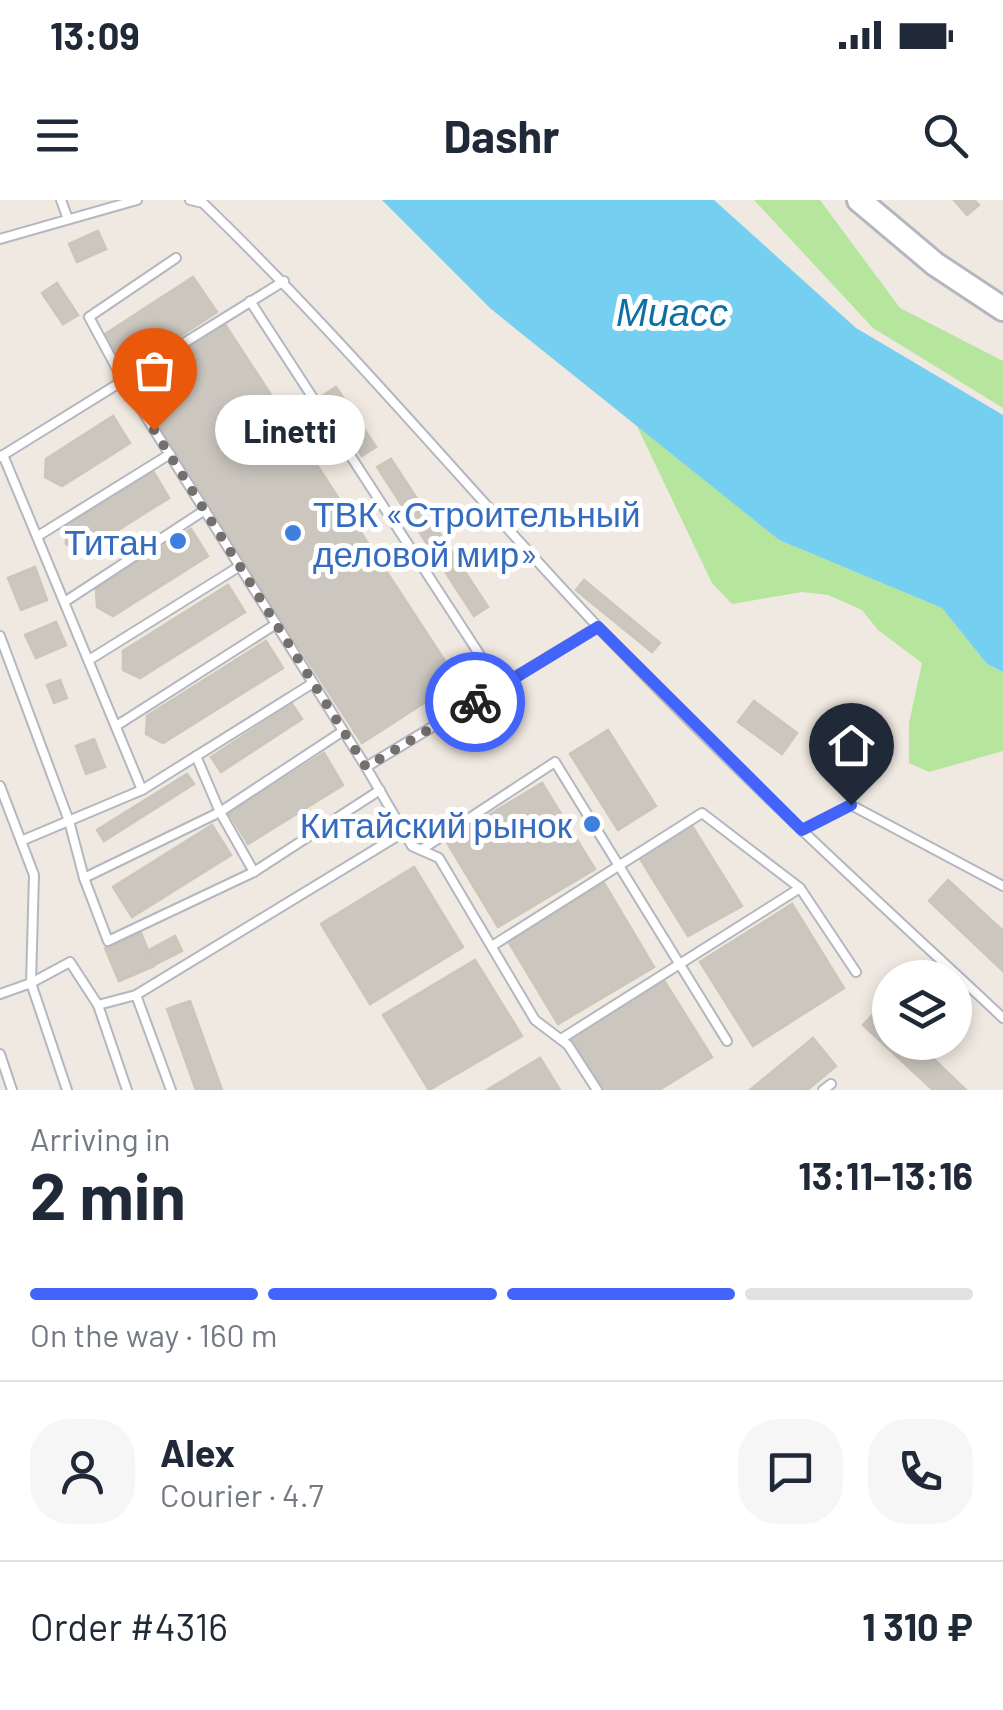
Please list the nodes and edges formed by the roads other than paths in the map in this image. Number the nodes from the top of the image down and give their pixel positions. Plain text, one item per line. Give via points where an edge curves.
1 (60, 200) edge
2 (137, 200) edge
3 (190, 200) edge
4 (860, 200) edge
5 (68, 219) junction
6 (0, 239) edge
7 (176, 258) dead end
8 (284, 281) junction
9 (250, 302) junction
10 (1003, 310) edge
11 (123, 380) junction
12 (170, 454) junction
13 (1, 456) edge
14 (204, 510) junction
15 (38, 536) junction
16 (240, 566) junction
17 (66, 601) junction
18 (276, 624) junction
19 (598, 627) junction
20 (0, 636) edge
21 (89, 660) junction
22 (313, 683) junction
23 (500, 686) junction
24 (116, 726) junction
25 (343, 731) junction
26 (196, 756) junction
27 (366, 767) junction
28 (0, 786) edge
29 (142, 790) junction
30 (380, 790) junction
31 (220, 812) junction
32 (70, 820) junction
33 (802, 830) junction
34 (404, 832) junction
35 (21, 841) junction
36 (421, 850) junction
37 (620, 865) junction
38 (254, 872) junction
39 (84, 878) junction
40 (1003, 886) edge
41 (800, 888) junction
42 (492, 946) junction
43 (679, 965) junction
44 (856, 972) dead end
45 (31, 983) junction
46 (0, 994) edge
47 (136, 995) junction
48 (98, 1005) junction
49 (1003, 1018) edge
50 (561, 1040) junction
51 (727, 1041) dead end
52 (0, 1054) edge
53 (12, 1090) edge
54 (67, 1090) edge
55 (126, 1090) edge
56 (171, 1090) edge
57 (597, 1090) edge

1 - 5 lane
2 - 5 lane
3 - 8 lane via 203,203
4 - 10 main road
5 - 6 lane
7 - 11 lane via 89,317
8 - 9 lane
8 - 19 lane
9 - 11 lane
9 - 23 lane
11 - 12 lane
11 - 13 lane
12 - 14 lane
12 - 15 lane
13 - 15 lane
14 - 16 lane
14 - 17 lane
15 - 17 lane
16 - 18 lane
16 - 21 lane
17 - 21 lane
18 - 22 lane
18 - 24 lane
19 - 23 lane
19 - 33 lane
20 - 32 lane
21 - 24 lane
22 - 25 lane
22 - 26 lane
23 - 27 lane
24 - 29 lane
25 - 27 lane
25 - 31 lane
26 - 29 lane
26 - 31 lane
27 - 30 lane
28 - 35 lane
29 - 32 lane
30 - 34 lane
30 - 38 lane
31 - 38 lane
31 - 39 lane
32 - 35 lane
32 - 39 lane
33 - 40 lane via 851,805
33 - 49 lane
34 - 36 lane
34 - 47 lane
35 - 45 lane via 34,875
36 - 37 lane via 555,762
36 - 42 lane via 439,858
37 - 41 lane via 702,813
37 - 42 lane
37 - 43 lane
38 - 39 lane via 108,941
41 - 43 lane
41 - 44 lane
42 - 50 lane via 536,1020
43 - 50 lane
43 - 51 lane
45 - 46 lane
45 - 48 lane via 70,962
45 - 54 lane
47 - 48 lane
47 - 56 lane
48 - 55 lane
50 - 57 lane
52 - 53 lane

